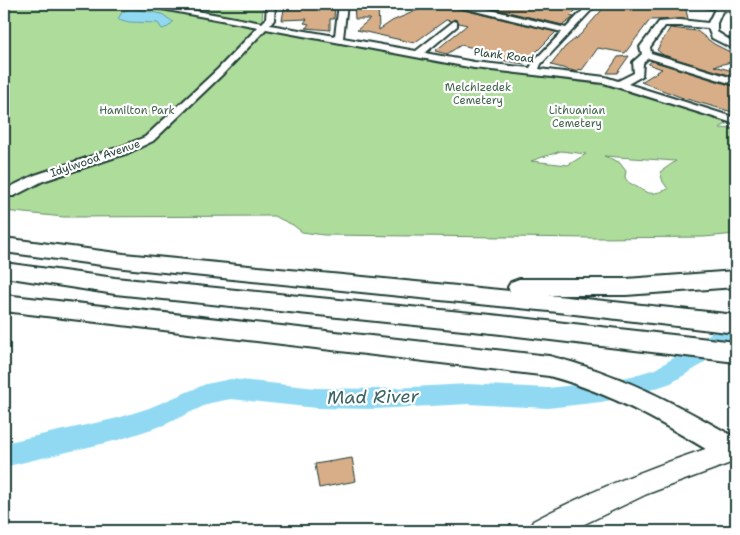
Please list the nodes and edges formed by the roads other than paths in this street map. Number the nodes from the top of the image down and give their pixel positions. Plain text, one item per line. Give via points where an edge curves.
1 (146, 4) edge
2 (271, 4) edge
3 (343, 4) edge
4 (458, 4) edge
5 (593, 4) edge
6 (703, 4) edge
7 (728, 8) edge
8 (454, 24) dead end
9 (265, 25) junction
10 (711, 26) junction
11 (568, 31) junction
12 (337, 39) junction
13 (736, 47) edge
14 (418, 54) junction
15 (647, 55) junction
16 (533, 72) junction
17 (736, 82) edge
18 (620, 84) junction
19 (736, 121) edge
20 (9, 193) dead end
21 (4, 245) edge
22 (4, 270) edge
23 (736, 279) edge
24 (4, 284) edge
25 (367, 285) junction
26 (150, 289) junction
27 (4, 303) edge
28 (736, 324) edge
29 (736, 352) edge
30 (735, 451) edge
31 (543, 531) edge

1 - 9 street, Plank Road
2 - 9 street via 270,20
3 - 12 street
4 - 11 street
5 - 11 street
6 - 7 main road
7 - 10 street
8 - 14 street
9 - 12 street, Plank Road
9 - 20 street, Idylwood Avenue via 222,71 149,139 39,178
10 - 13 street via 716,36
10 - 15 street via 680,22 662,24 646,44
11 - 16 street via 537,63
12 - 14 street, Plank Road
14 - 16 street, Plank Road
15 - 17 street
15 - 18 street via 638,62 639,74
16 - 18 street, Plank Road
18 - 19 street, Plank Road
21 - 25 highway via 115,260
22 - 26 highway
23 - 25 highway via 600,288 403,280
24 - 26 highway via 107,294
25 - 28 highway
26 - 29 highway
27 - 30 highway via 564,369 614,385
30 - 31 main road via 641,483

